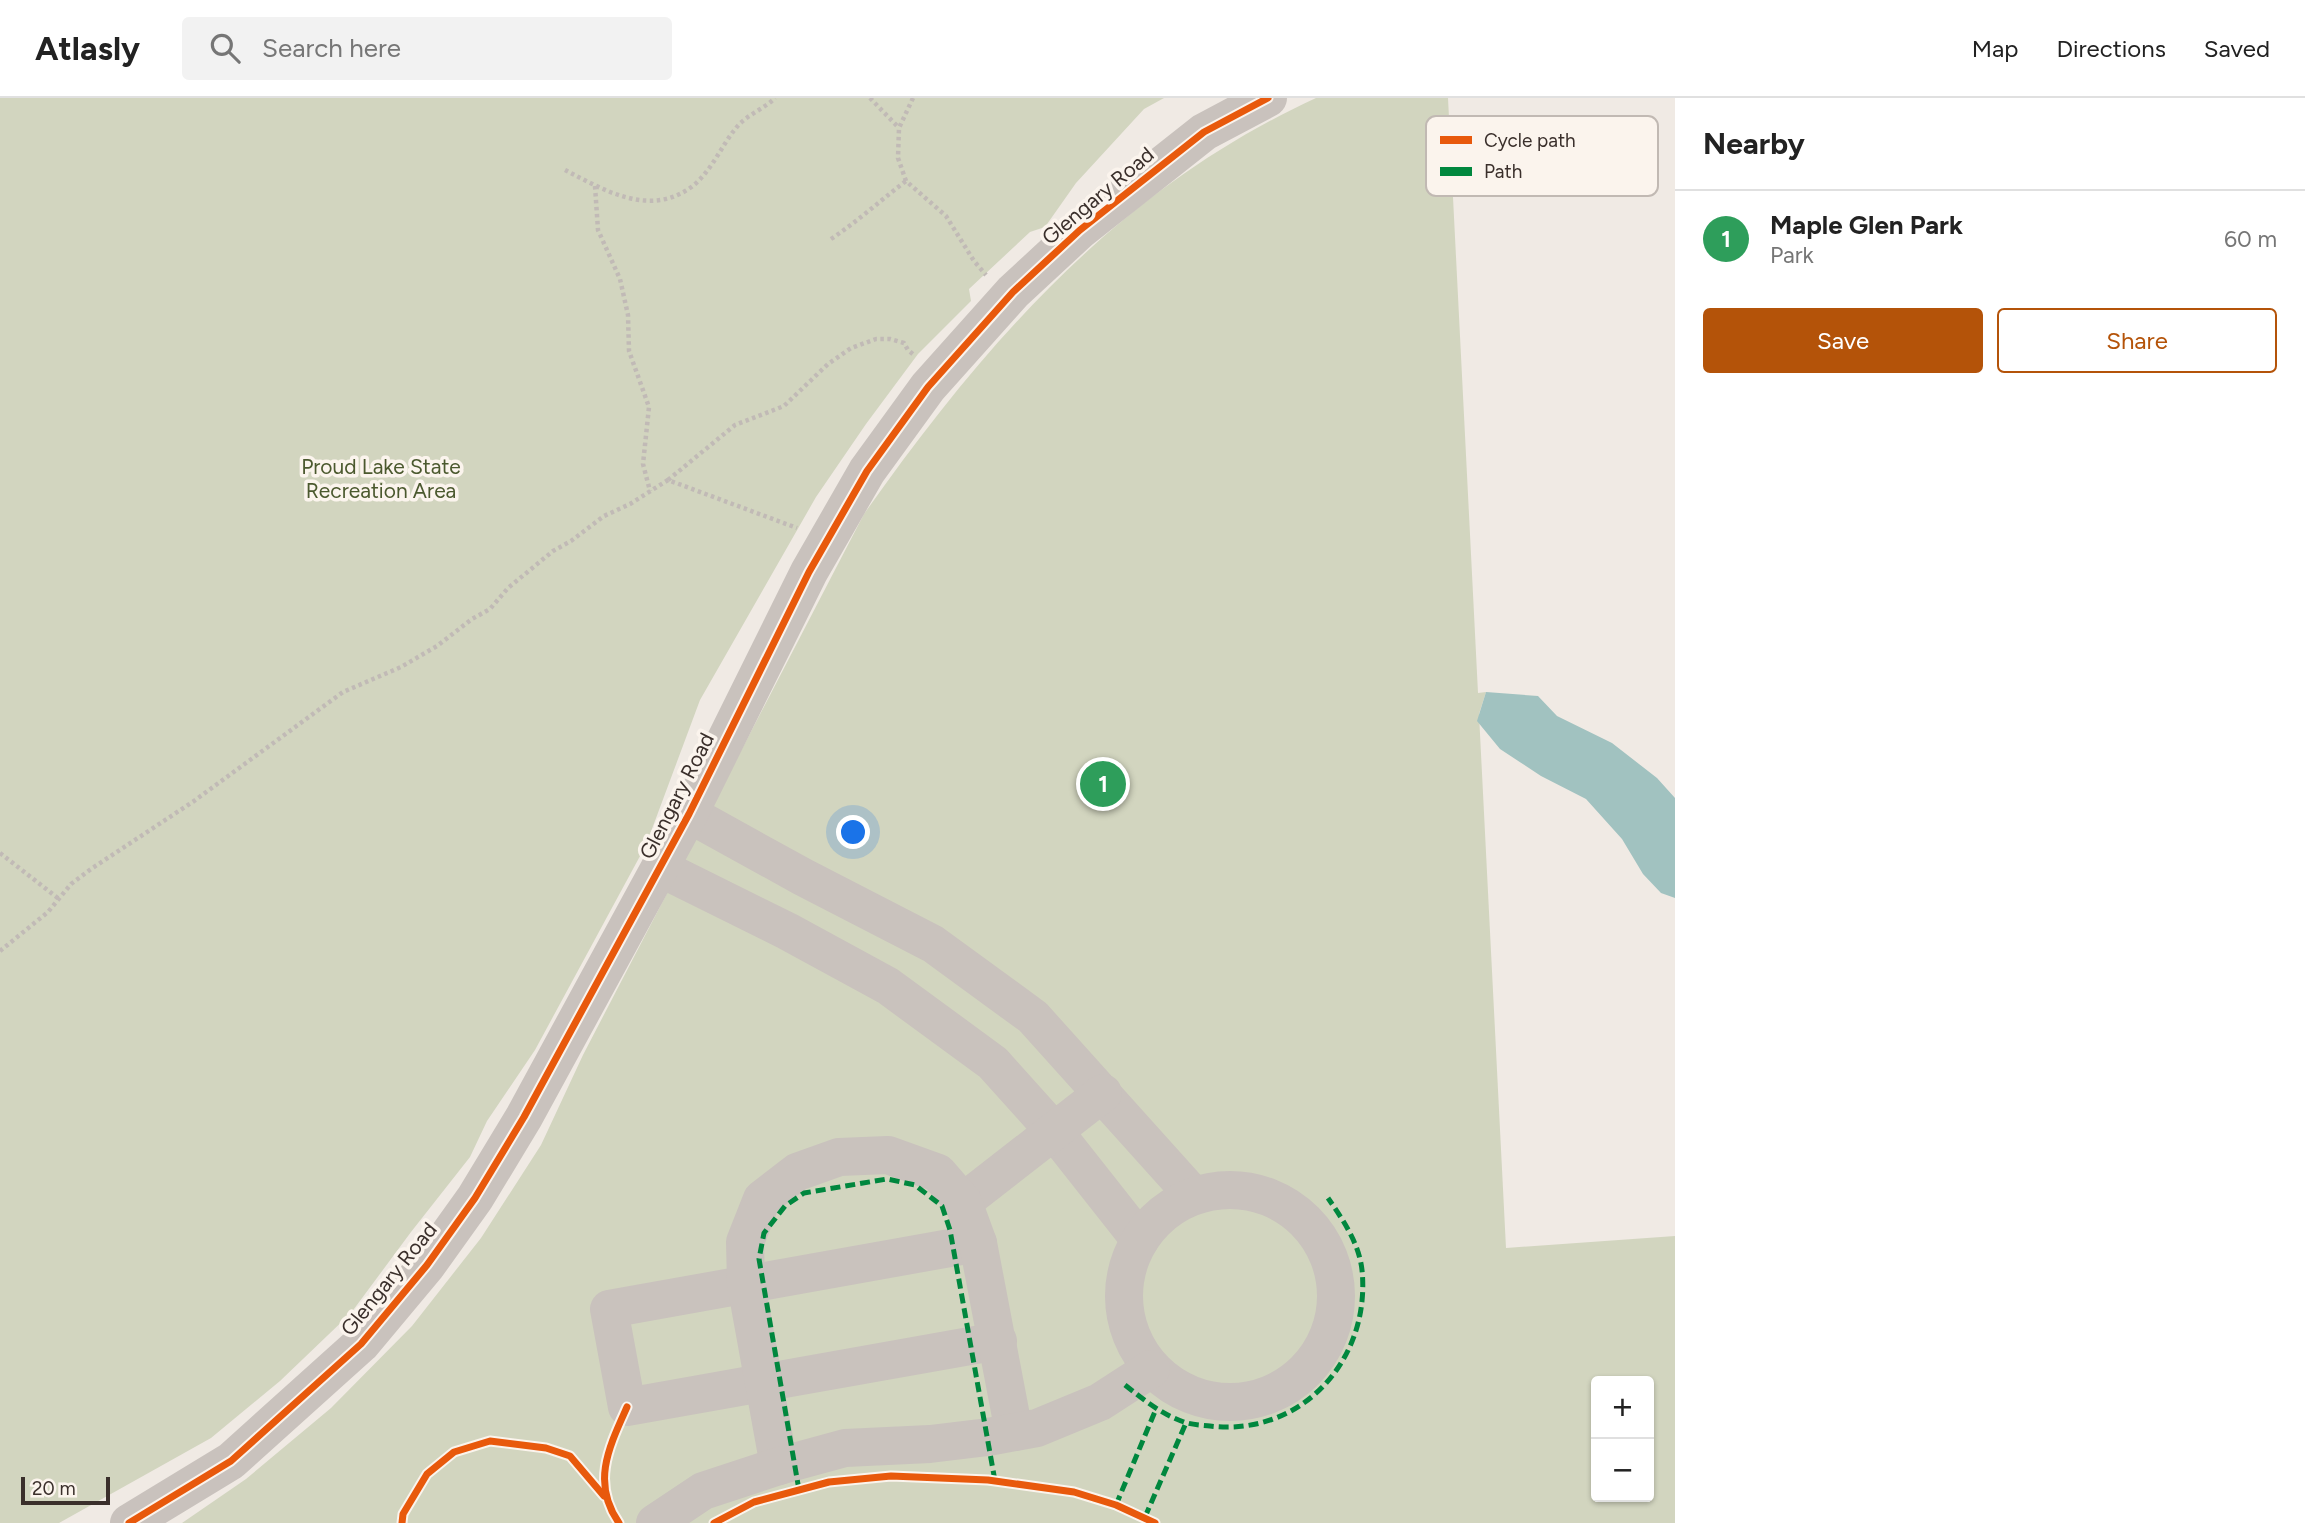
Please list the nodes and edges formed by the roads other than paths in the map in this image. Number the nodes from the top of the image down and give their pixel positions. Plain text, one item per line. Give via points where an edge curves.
1 (1268, 98) edge
2 (689, 814) junction
3 (660, 868) junction
4 (1103, 1093) junction
5 (1054, 1131) junction
6 (1193, 1195) junction
7 (963, 1202) junction
8 (1140, 1240) junction
9 (978, 1243) junction
10 (746, 1284) junction
11 (998, 1341) junction
12 (1151, 1369) junction
13 (764, 1383) junction
14 (1014, 1432) junction
15 (779, 1466) junction
16 (129, 1523) edge
17 (655, 1523) edge

1 - 2 street, Glengary Road via 1204,132 1080,230 1007,299 938,376 867,471 827,540
2 - 3 street, Glengary Road
2 - 4 street via 933,944 1033,1017
3 - 5 street via 888,986 993,1063
3 - 16 street, Glengary Road via 524,1117 427,1265 361,1344 231,1461
4 - 5 street
4 - 6 street
5 - 7 street
5 - 8 street
6 - 8 street via 1158,1217
6 - 12 street via 1235,1189 1276,1199 1310,1224 1332,1259 1338,1301 1327,1342 1303,1376 1267,1397 1225,1404 1184,1393
7 - 9 street
7 - 10 street via 938,1173 888,1155 839,1157 797,1172 762,1199 746,1242
8 - 12 street via 1132,1251 1122,1292 1129,1333
9 - 10 street
9 - 11 street
10 - 13 street
10 - 13 street via 610,1309 627,1407
11 - 13 street
11 - 14 street
12 - 14 street via 1100,1402
13 - 15 street
14 - 15 street via 930,1444 845,1448
15 - 17 street via 703,1491

